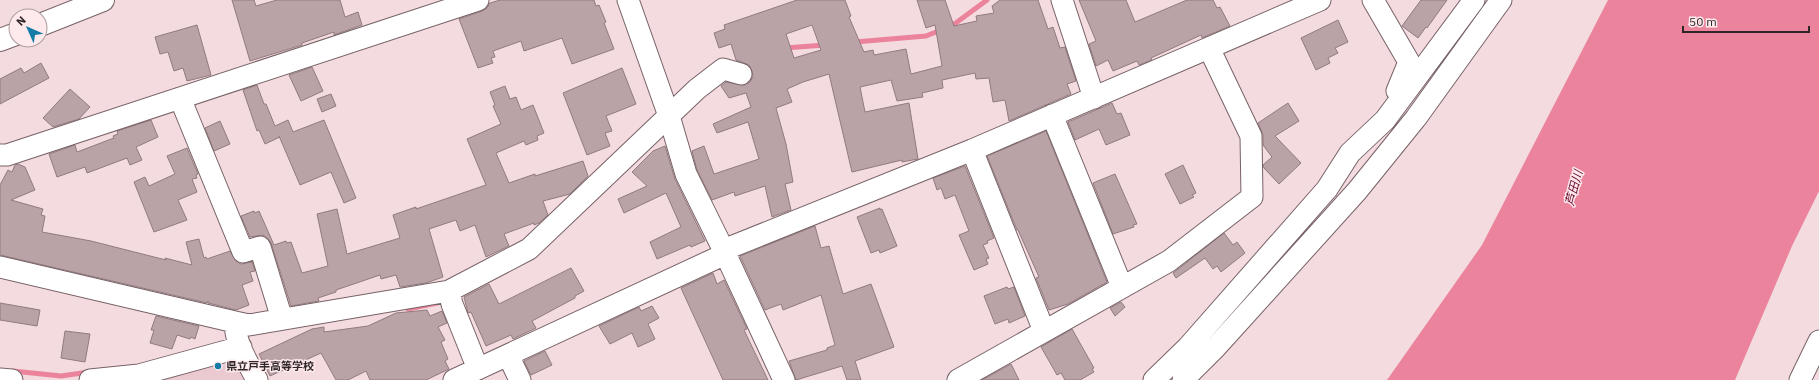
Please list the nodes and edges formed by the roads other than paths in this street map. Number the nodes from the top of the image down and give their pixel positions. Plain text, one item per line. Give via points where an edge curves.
1 (103, 0) edge
2 (478, 0) edge
3 (628, 0) edge
4 (1062, 0) edge
5 (1320, 0) edge
6 (1373, 0) edge
7 (1474, 0) edge
8 (1501, 0) edge
9 (48, 22) edge
10 (1209, 48) junction
11 (732, 72) dead end
12 (180, 98) junction
13 (1094, 98) junction
14 (1052, 115) junction
15 (1385, 120) junction
16 (671, 124) junction
17 (972, 150) junction
18 (0, 156) edge
19 (1357, 191) junction
20 (725, 252) junction
21 (0, 267) edge
22 (1122, 287) junction
23 (451, 297) junction
24 (282, 319) junction
25 (1044, 331) junction
26 (237, 336) junction
27 (1819, 341) edge
28 (508, 355) junction
29 (478, 369) junction
30 (0, 379) edge
31 (12, 380) edge
32 (90, 380) edge
33 (257, 380) edge
34 (454, 380) edge
35 (520, 380) edge
36 (784, 380) edge
37 (958, 380) edge
38 (1154, 380) edge
39 (1183, 380) edge
40 (1800, 380) edge

1 - 9 highway
2 - 12 street
3 - 16 street
4 - 13 street
5 - 10 street
6 - 15 street via 1409,62
7 - 15 street
8 - 19 street via 1416,118
10 - 13 street
10 - 22 street via 1251,136 1252,197 1169,261
11 - 16 street via 697,89
12 - 18 street
12 - 24 street via 243,252 260,247
13 - 14 street
14 - 17 street
14 - 22 street
15 - 19 street via 1357,180
15 - 38 street via 1350,153 1327,189 1188,347
16 - 20 street via 686,174
16 - 23 street via 529,249
17 - 20 street via 731,247
17 - 25 street
19 - 39 street
20 - 28 street via 722,256
20 - 36 street
21 - 26 street
22 - 25 street
23 - 24 street
23 - 29 street
24 - 26 street via 249,325
25 - 37 street
26 - 32 street via 139,375
26 - 33 street
27 - 40 street
28 - 29 street
28 - 35 street
29 - 34 street
30 - 31 street

